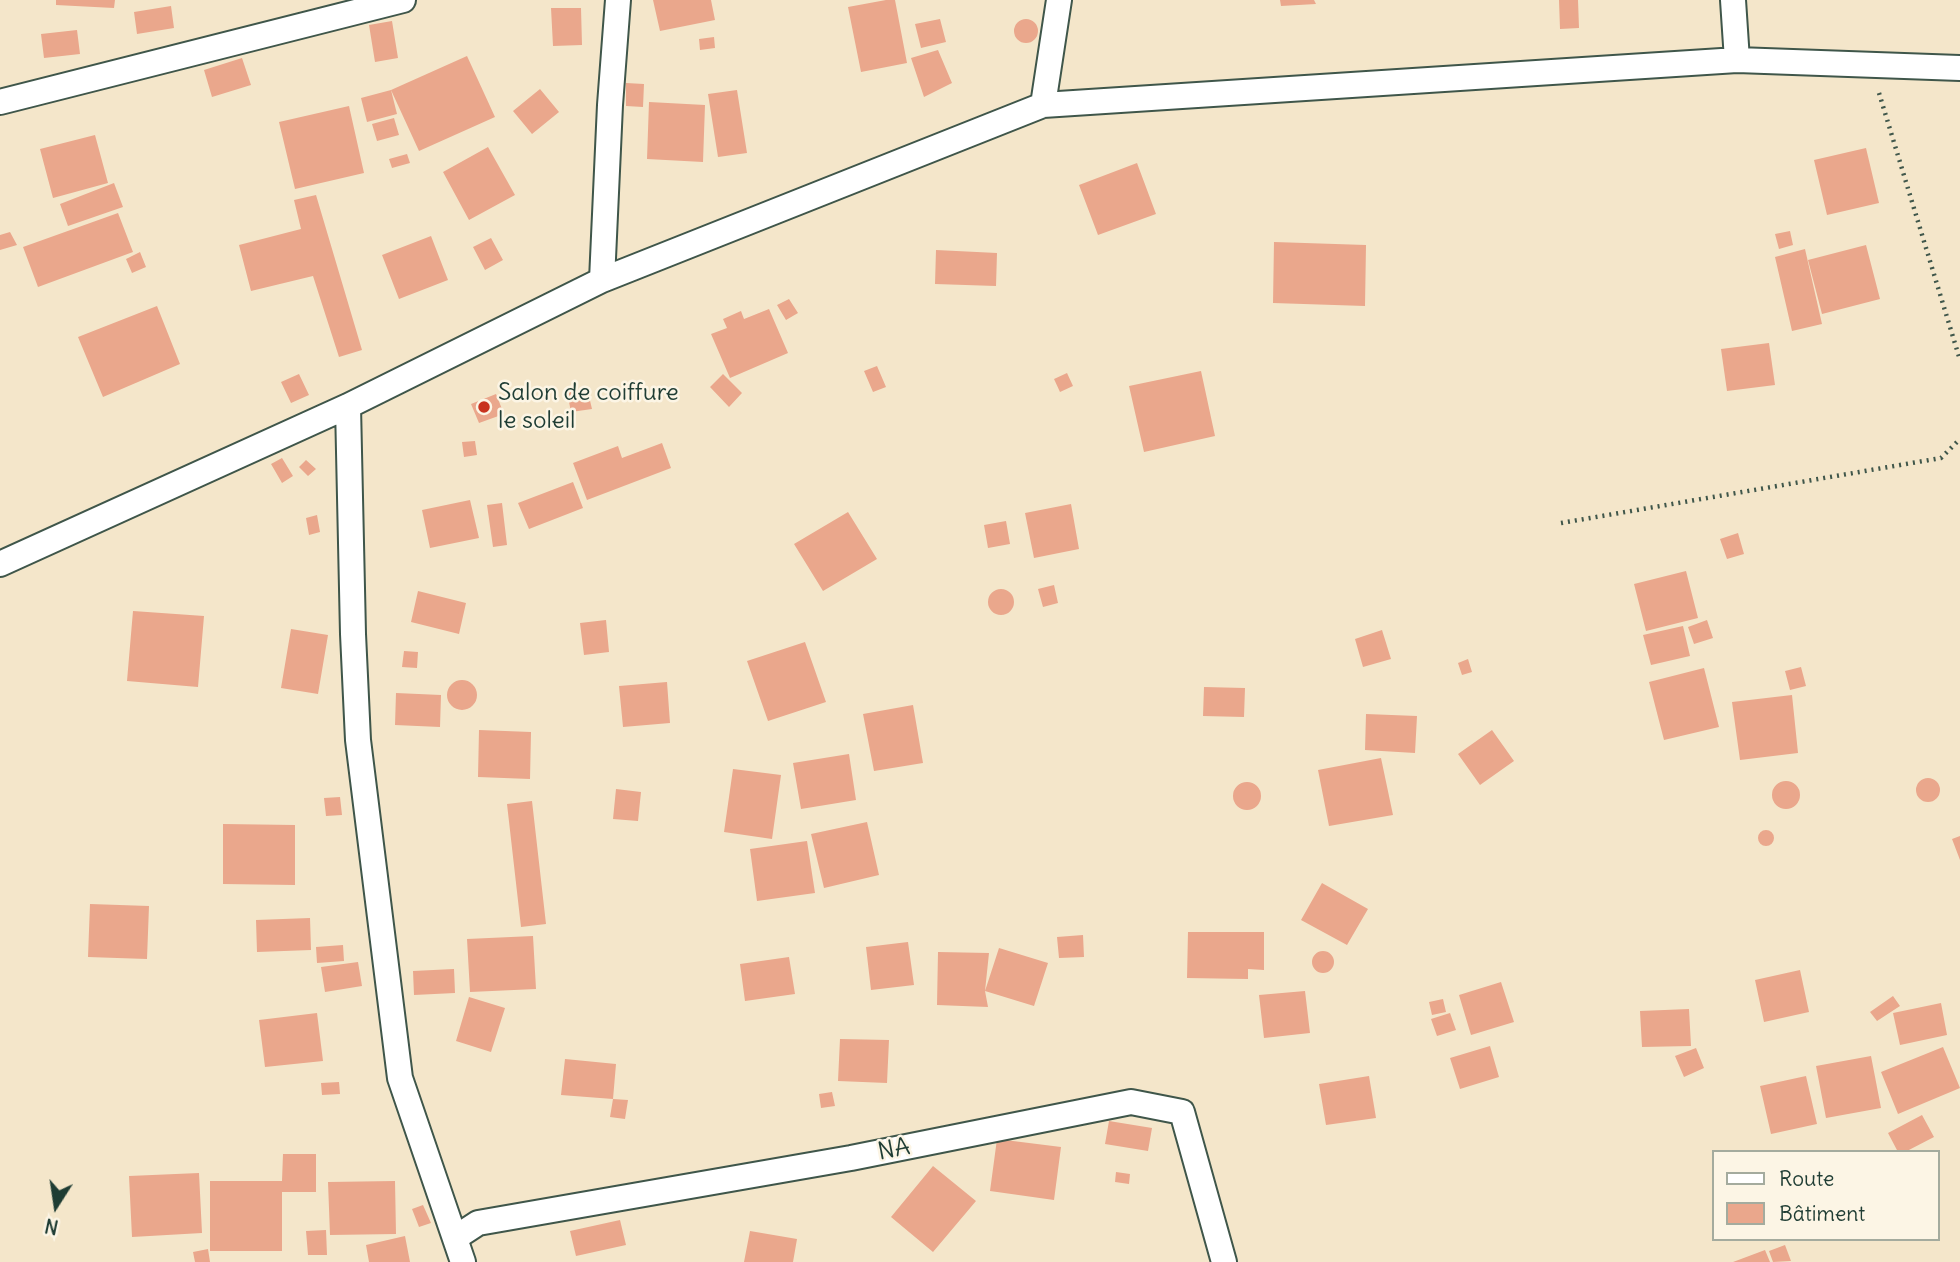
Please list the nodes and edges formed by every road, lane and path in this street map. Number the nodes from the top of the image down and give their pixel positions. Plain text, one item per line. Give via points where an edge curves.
1 (403, 0) edge
2 (618, 0) edge
3 (1059, 0) edge
4 (1733, 0) edge
5 (1737, 60) junction
6 (1870, 65) junction
7 (1960, 68) edge
8 (0, 102) edge
9 (1043, 105) junction
10 (602, 280) junction
11 (1960, 360) edge
12 (348, 406) junction
13 (1960, 439) edge
14 (1561, 523) dead end
15 (0, 564) edge
16 (455, 1238) junction
17 (463, 1262) edge
18 (1224, 1262) edge

1 - 8 street
2 - 10 street
3 - 9 street
4 - 5 street
5 - 6 street
5 - 9 street
6 - 7 street
6 - 11 path
9 - 10 street
10 - 12 street
12 - 15 street
12 - 16 street via 358,740 400,1077
13 - 14 path via 1941,458
16 - 17 street
16 - 18 street, NA via 478,1223 851,1158 1131,1102 1182,1112

